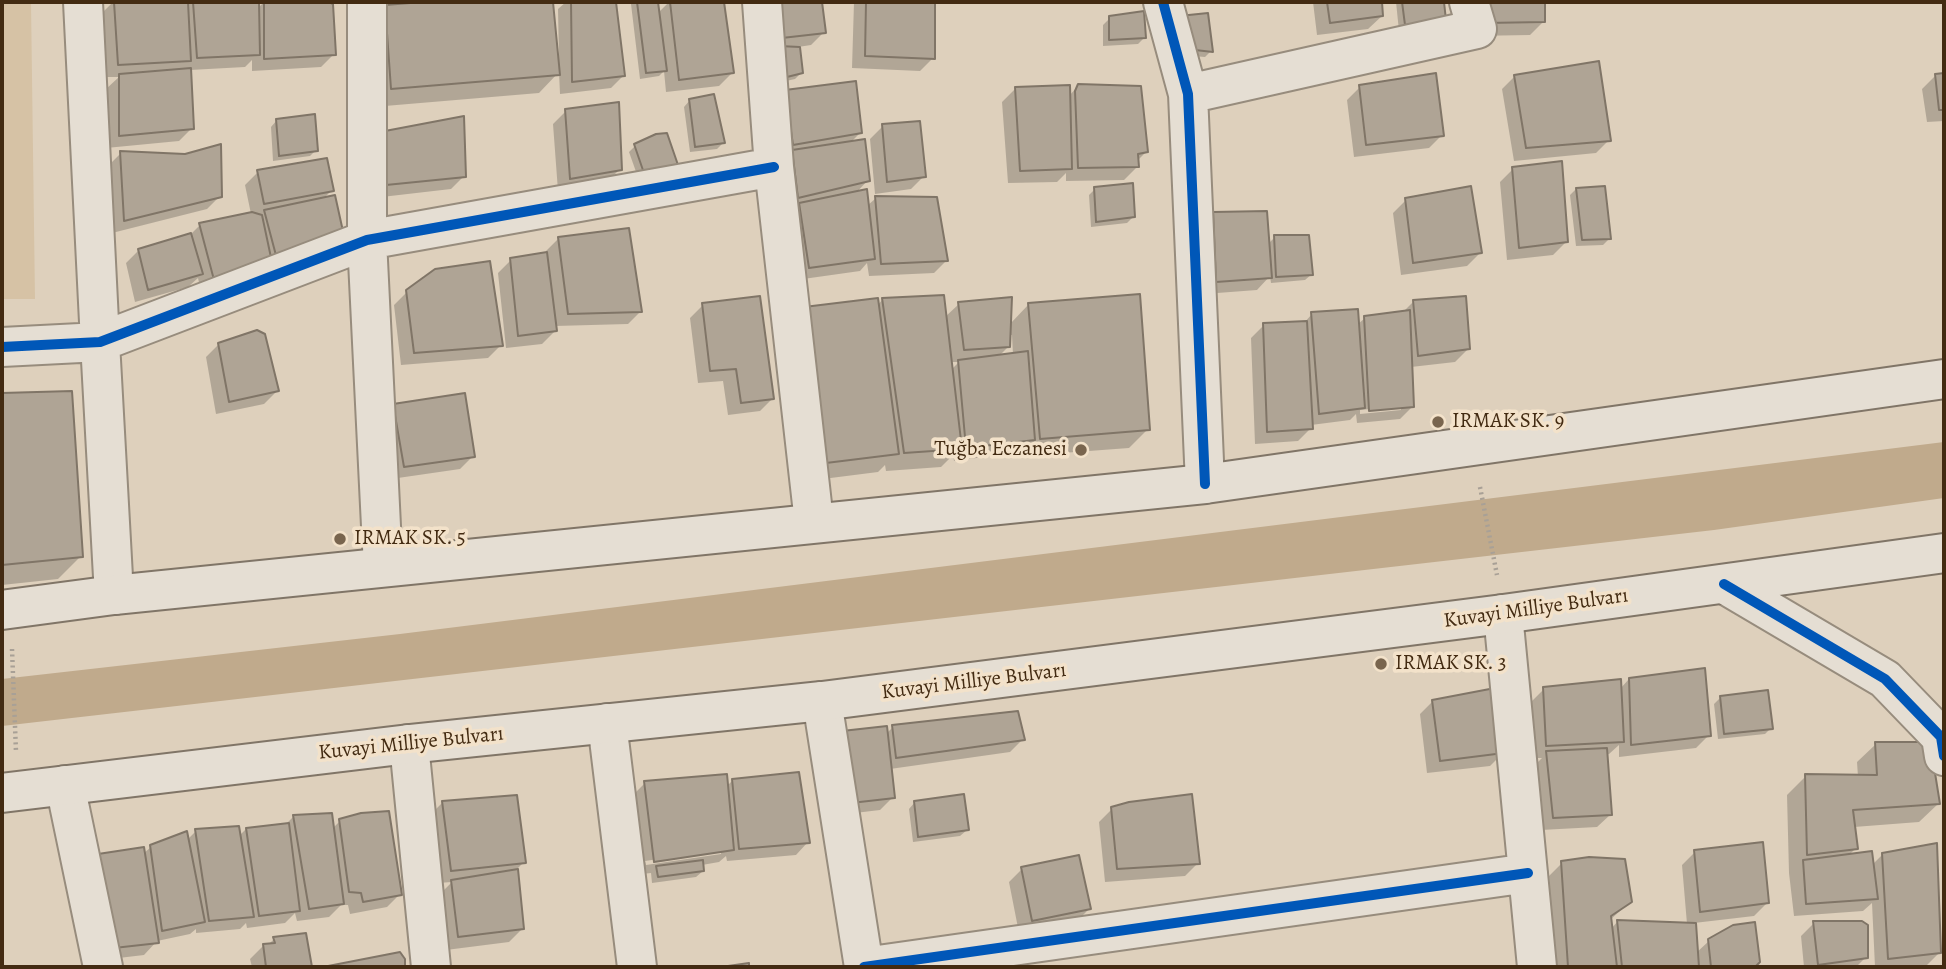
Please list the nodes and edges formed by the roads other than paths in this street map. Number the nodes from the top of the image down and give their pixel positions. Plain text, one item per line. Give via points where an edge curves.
1 (83, 2) edge
2 (367, 2) edge
3 (762, 2) edge
4 (1163, 2) edge
5 (1469, 2) edge
6 (1188, 94) junction
7 (774, 167) junction
8 (367, 240) junction
9 (100, 342) junction
10 (2, 347) edge
11 (1944, 379) edge
12 (1205, 484) junction
13 (814, 522) junction
14 (1944, 553) edge
15 (383, 567) junction
16 (1724, 584) junction
17 (114, 595) junction
18 (1503, 614) junction
19 (6, 626) edge
20 (822, 701) junction
21 (607, 723) junction
22 (409, 744) junction
23 (1944, 756) edge
24 (9, 776) edge
25 (65, 785) junction
26 (1528, 873) junction
27 (103, 967) edge
28 (430, 967) edge
29 (637, 967) edge
30 (864, 967) edge
31 (1537, 967) edge

1 - 9 street
2 - 8 street
3 - 7 street
4 - 6 street
5 - 6 street via 1477,29
6 - 12 street
7 - 8 street
7 - 13 street
8 - 9 street
8 - 15 street
9 - 10 street
9 - 17 street
11 - 12 street
12 - 13 street
13 - 15 street
14 - 16 street, Kuvayi Milliye Bulvarı
15 - 17 street
16 - 18 street, Kuvayi Milliye Bulvarı
16 - 23 street via 1885,679 1941,737
17 - 19 street
18 - 20 street, Kuvayi Milliye Bulvarı
18 - 26 street
20 - 21 street, Kuvayi Milliye Bulvarı
20 - 30 street
21 - 22 street, Kuvayi Milliye Bulvarı
21 - 29 street
22 - 25 street, Kuvayi Milliye Bulvarı
22 - 28 street
24 - 25 street, Kuvayi Milliye Bulvarı
25 - 27 street
26 - 30 street
26 - 31 street

